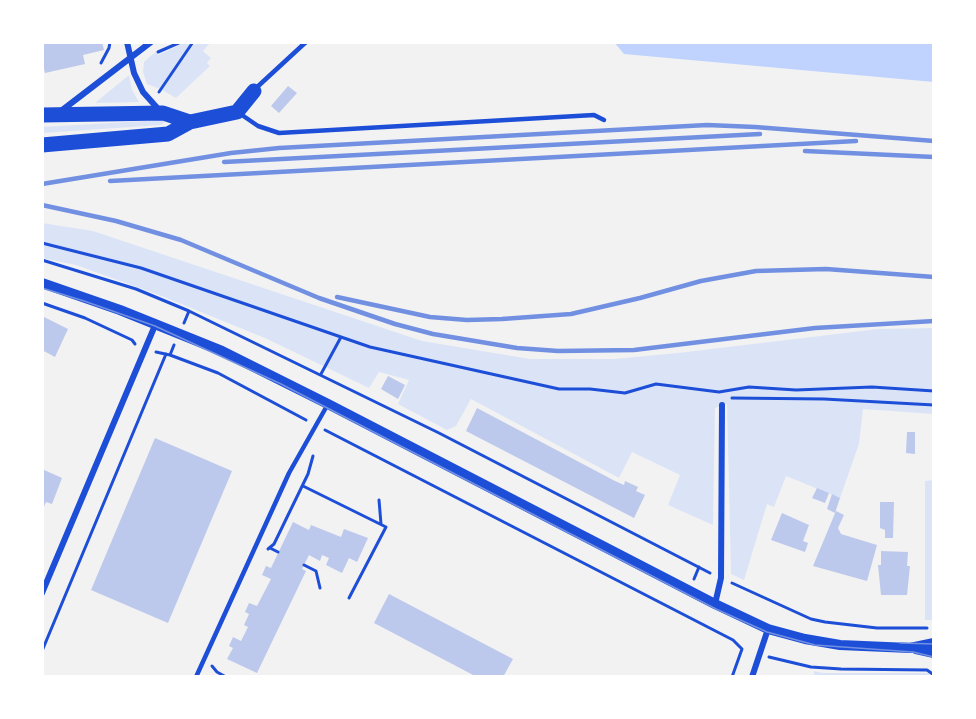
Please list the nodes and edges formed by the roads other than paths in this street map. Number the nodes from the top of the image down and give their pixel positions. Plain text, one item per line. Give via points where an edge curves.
1 (127, 42) edge
2 (152, 42) edge
3 (306, 42) edge
4 (130, 57) junction
5 (254, 91) joint
6 (237, 112) junction
7 (163, 113) junction
8 (49, 115) edge
9 (604, 120) dead end
10 (190, 122) junction
11 (42, 145) edge
12 (42, 284) edge
13 (156, 323) junction
14 (328, 404) junction
15 (722, 405) dead end
16 (42, 593) edge
17 (715, 604) junction
18 (768, 629) junction
19 (934, 643) edge
20 (910, 648) junction
21 (934, 653) edge
22 (196, 677) edge
23 (752, 677) edge

1 - 4 street
2 - 4 street
3 - 5 lane
4 - 7 street via 142,92
4 - 8 street
5 - 6 main road
6 - 9 lane via 258,126 279,133 594,115
6 - 10 main road
7 - 8 main road
7 - 10 main road
10 - 11 main road via 168,134
12 - 13 street
13 - 14 street
13 - 16 street
14 - 17 street
14 - 22 lane via 289,473
15 - 17 street via 721,578
17 - 18 street
18 - 20 street via 821,642
18 - 23 street
19 - 20 street
20 - 21 street

